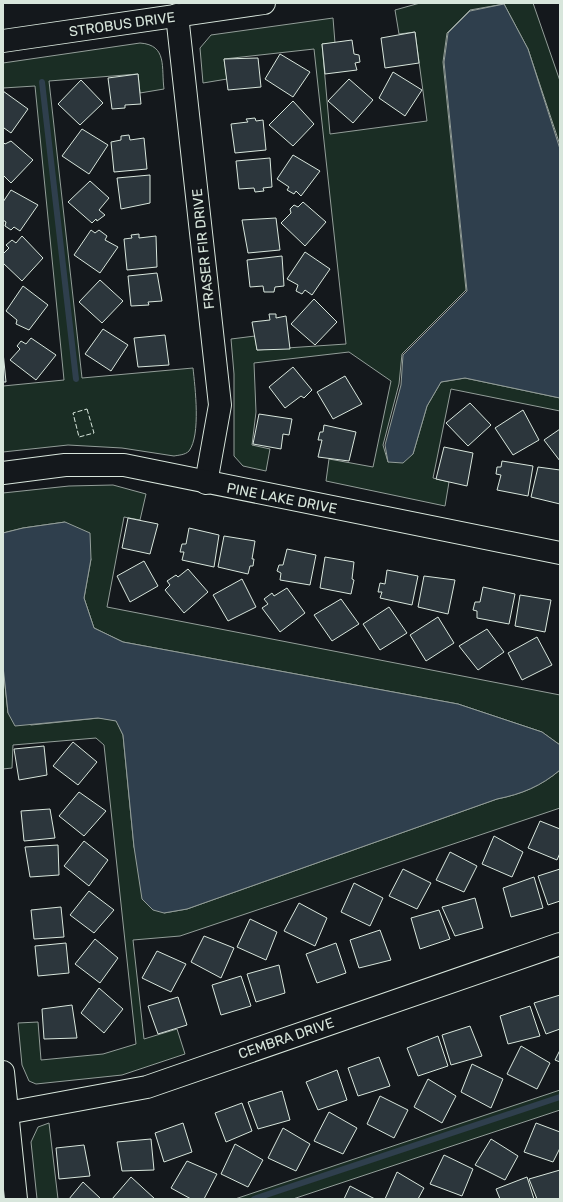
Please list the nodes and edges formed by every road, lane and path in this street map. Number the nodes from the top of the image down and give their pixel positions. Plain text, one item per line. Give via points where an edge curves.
1 (264, 3) edge
2 (177, 15) junction
3 (3, 41) edge
4 (3, 473) edge
5 (206, 482) junction
6 (560, 553) edge
7 (560, 944) edge
8 (3, 1072) edge
9 (7, 1113) junction
10 (16, 1199) edge

1 - 2 street, STROBUS DRIVE
2 - 3 street, STROBUS DRIVE
2 - 5 street, FRASER FIR DRIVE via 220,405
4 - 5 street, PINE LAKE DRIVE via 65,465 124,465
5 - 6 street, PINE LAKE DRIVE
7 - 9 street, CEMBRA DRIVE via 147,1087
8 - 9 street
9 - 10 street

